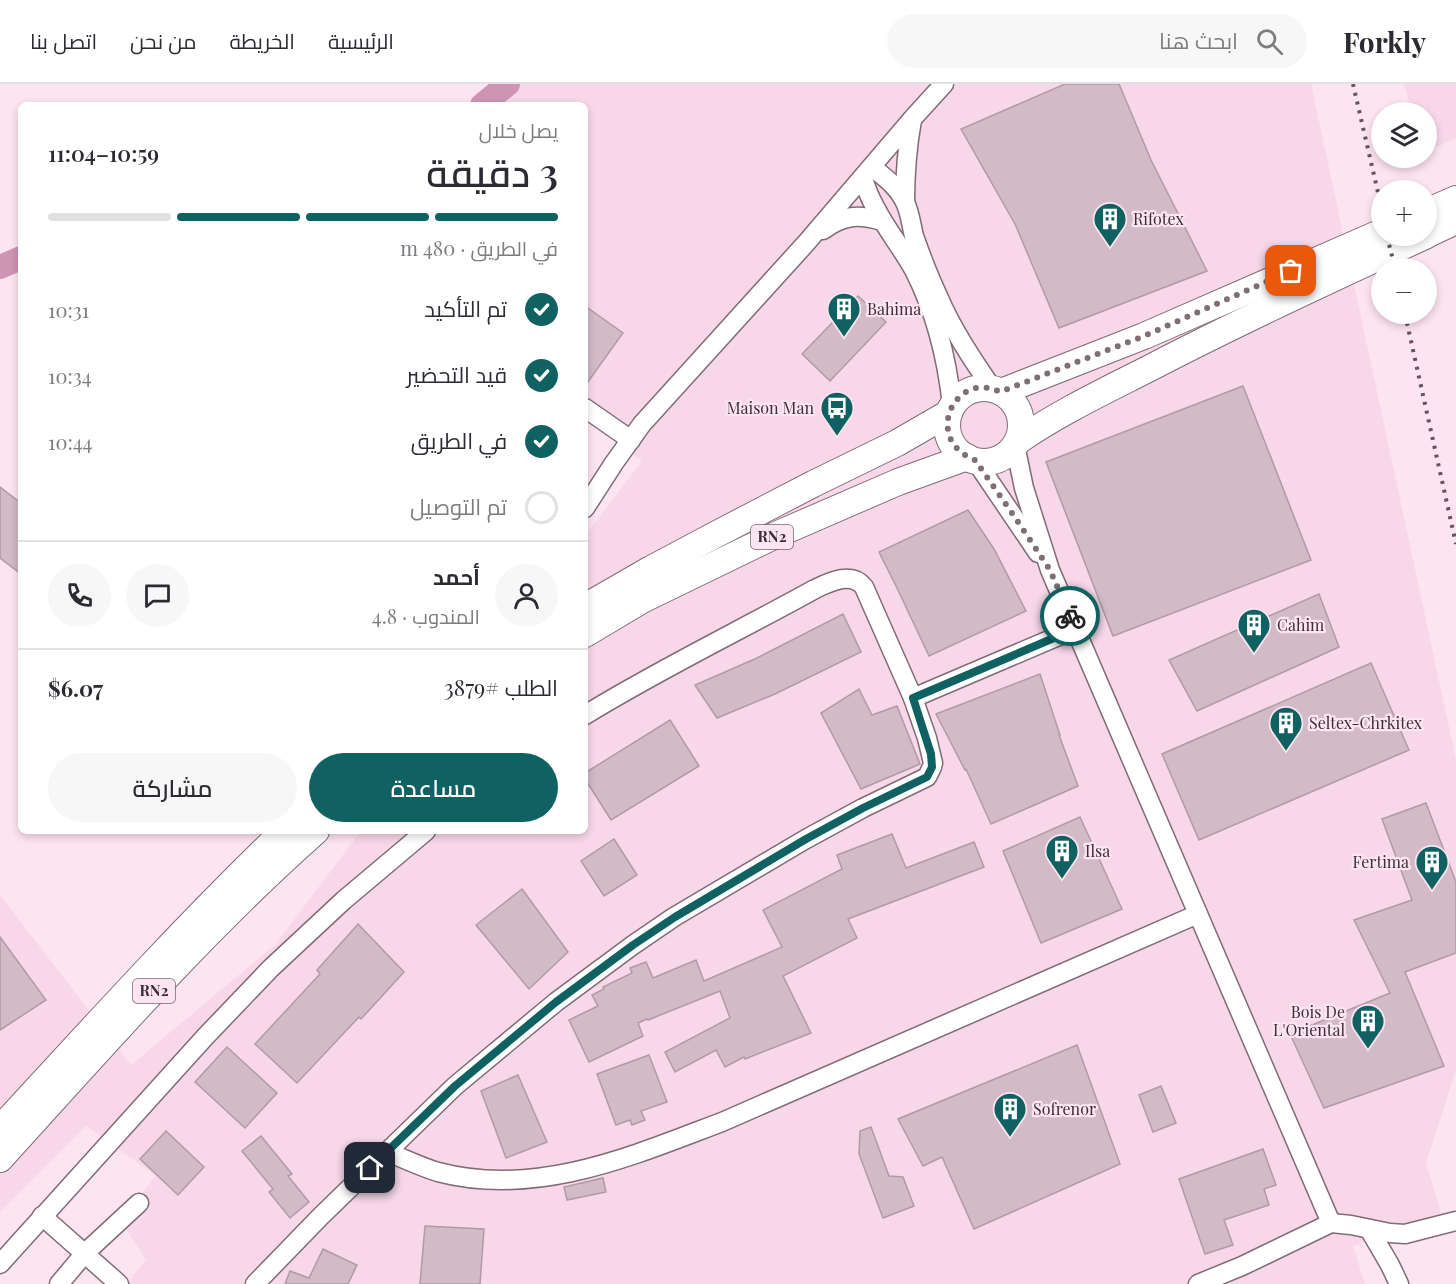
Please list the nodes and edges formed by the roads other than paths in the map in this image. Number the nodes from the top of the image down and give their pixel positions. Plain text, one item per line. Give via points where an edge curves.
1 (944, 84) edge
2 (913, 118) junction
3 (868, 172) junction
4 (1456, 199) edge
5 (905, 202) junction
6 (1437, 207) edge
7 (882, 220) junction
8 (1456, 221) edge
9 (1437, 230) edge
10 (1371, 237) edge
11 (807, 242) junction
12 (1402, 246) edge
13 (997, 390) junction
14 (588, 410) edge
15 (951, 410) junction
16 (630, 440) junction
17 (1016, 443) junction
18 (971, 458) junction
19 (588, 503) edge
20 (1050, 570) junction
21 (588, 606) edge
22 (1075, 629) junction
23 (588, 632) edge
24 (913, 698) junction
25 (588, 713) edge
26 (281, 834) edge
27 (313, 834) edge
28 (422, 834) edge
29 (1198, 915) junction
30 (0, 1129) edge
31 (387, 1152) junction
32 (0, 1159) edge
33 (139, 1203) dead end
34 (42, 1216) junction
35 (1456, 1221) edge
36 (1331, 1223) junction
37 (1369, 1229) junction
38 (85, 1253) junction
39 (0, 1264) edge
40 (59, 1284) edge
41 (119, 1284) edge
42 (255, 1284) edge
43 (1198, 1284) edge
44 (1399, 1284) edge

1 - 2 street
2 - 3 street
2 - 5 street
3 - 5 street via 897,189
3 - 7 street via 871,200
3 - 11 street
4 - 6 highway
5 - 13 street via 939,300 961,340
7 - 11 street via 868,216 843,219
7 - 15 street via 913,269 932,313 944,349
8 - 9 highway, RN2
10 - 13 highway, RN2 via 1144,336
11 - 16 street
12 - 17 highway, RN2 via 1101,392
13 - 15 highway, RN2 via 969,391
13 - 17 highway via 1015,403 1019,412 1021,431
14 - 16 street
15 - 18 highway via 948,434 958,451
15 - 21 highway, RN2 via 897,443 713,536
16 - 19 street
17 - 18 highway, RN2 via 995,460
17 - 20 street via 1024,489
18 - 20 street
18 - 23 highway, RN2 via 898,482 768,539 642,600
20 - 22 street
22 - 24 street
22 - 29 street
24 - 25 street via 864,587 848,578 815,589
24 - 31 street via 931,754 932,767 927,777 806,839 633,945 556,1002 455,1086
26 - 30 highway, RN2 via 132,985
27 - 32 highway, RN2 via 195,947
28 - 34 street via 272,968
29 - 31 street via 722,1122 592,1168 547,1178 488,1179 437,1171
29 - 36 street
31 - 42 street
33 - 38 street
34 - 38 street
34 - 39 street
35 - 37 street via 1405,1234
36 - 37 street
36 - 43 street
37 - 44 street
38 - 40 street
38 - 41 street

